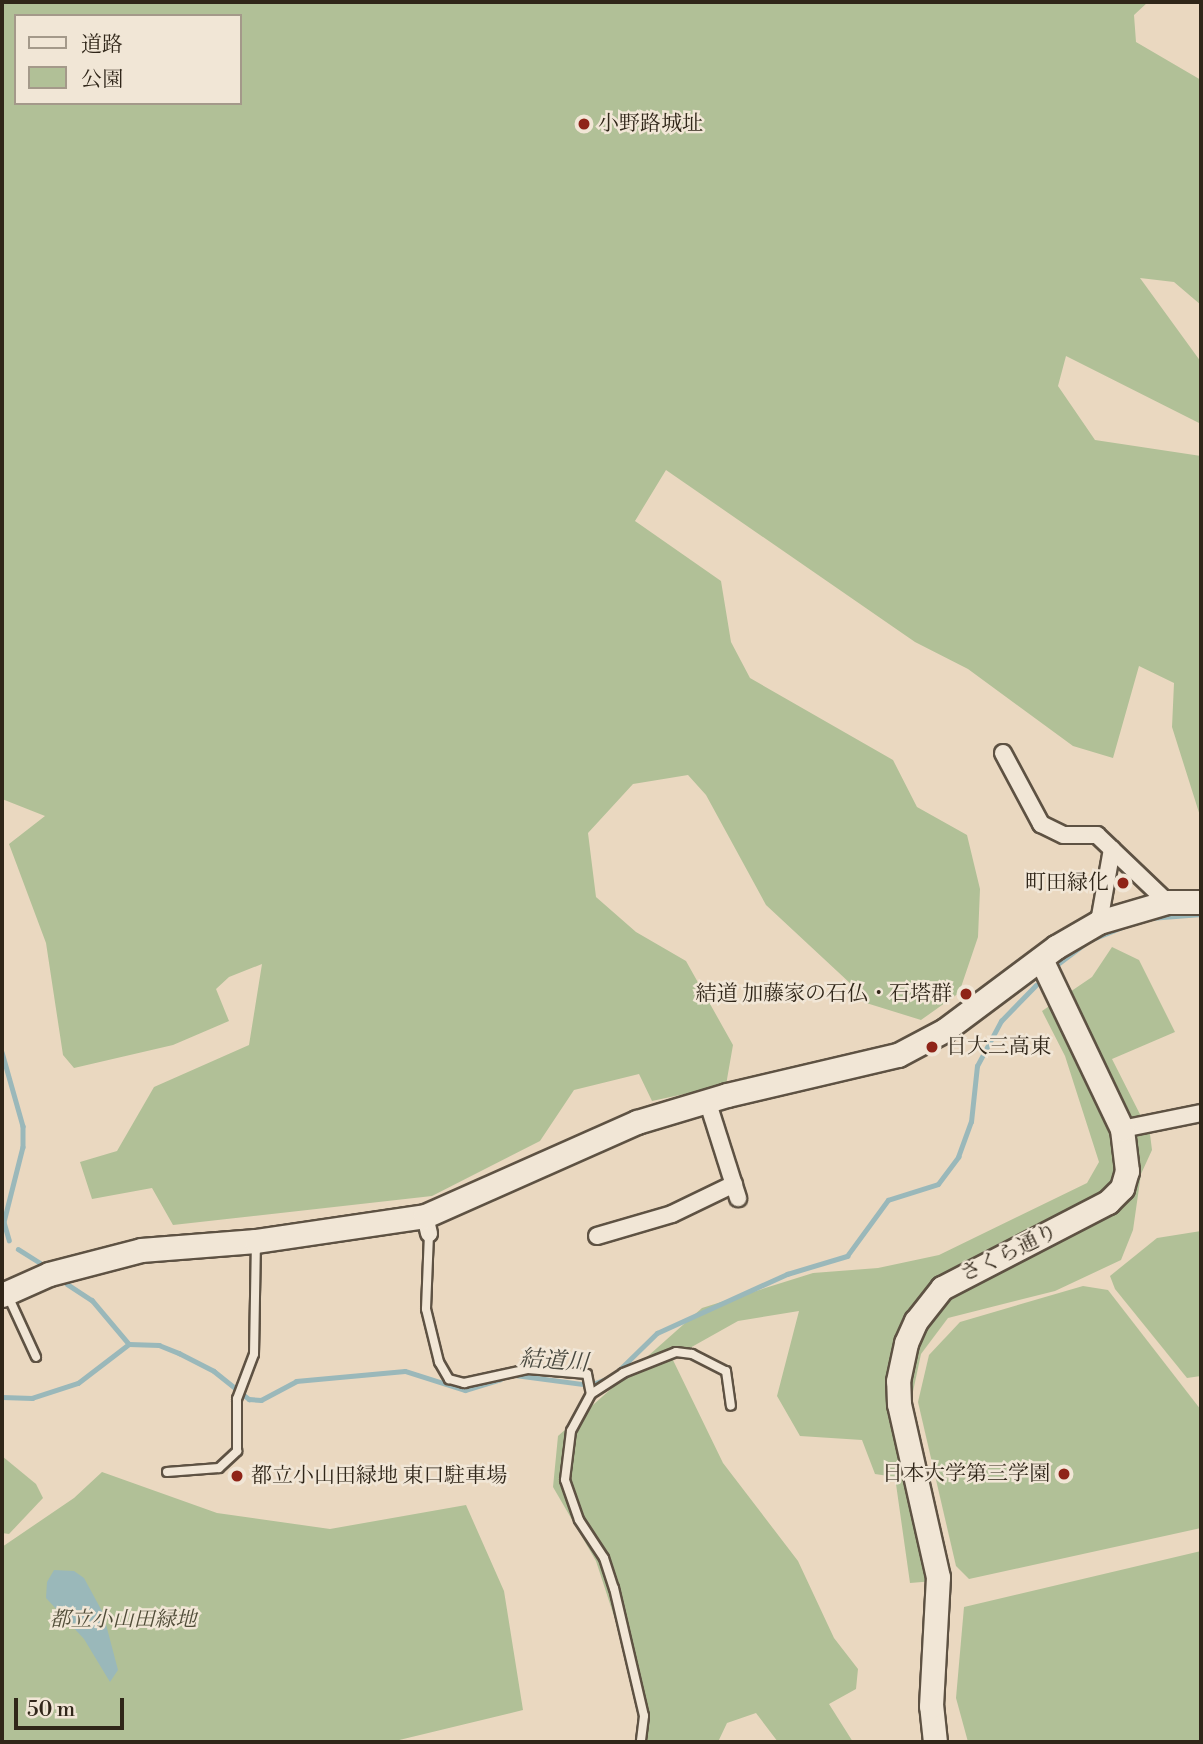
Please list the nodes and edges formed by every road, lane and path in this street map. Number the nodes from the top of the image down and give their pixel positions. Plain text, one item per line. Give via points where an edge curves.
1 (1003, 753) dead end
2 (1112, 849) junction
3 (1167, 902) junction
4 (1201, 902) edge
5 (1099, 922) junction
6 (1041, 959) junction
7 (707, 1100) junction
8 (1201, 1113) edge
9 (1122, 1129) junction
10 (427, 1225) junction
11 (597, 1236) dead end
12 (256, 1241) junction
13 (4, 1294) edge
14 (36, 1357) dead end
15 (591, 1391) junction
16 (730, 1406) dead end
17 (167, 1472) dead end
18 (640, 1742) edge
19 (935, 1742) edge

1 - 2 street via 1041,824 1064,835 1097,835
2 - 3 street
2 - 5 street
3 - 4 street
3 - 5 street
5 - 6 street
6 - 7 street via 945,1030 898,1055
6 - 9 street, さくら通り
7 - 10 street via 593,1139
7 - 11 street via 736,1191
8 - 9 street
9 - 19 street, さくら通り via 1127,1171 1122,1188 1108,1202 955,1278 927,1304 906,1343 898,1381 899,1404 939,1577 931,1706
10 - 12 street
10 - 15 lane via 426,1309 439,1362 449,1379 464,1383 528,1368 561,1370 587,1378
12 - 13 street via 141,1250 73,1266
12 - 17 lane via 254,1354 237,1399 237,1451 219,1468
13 - 14 lane
15 - 16 lane via 676,1352 692,1353 726,1371
15 - 18 lane via 570,1431 565,1480 579,1520 604,1558 614,1588 644,1716

